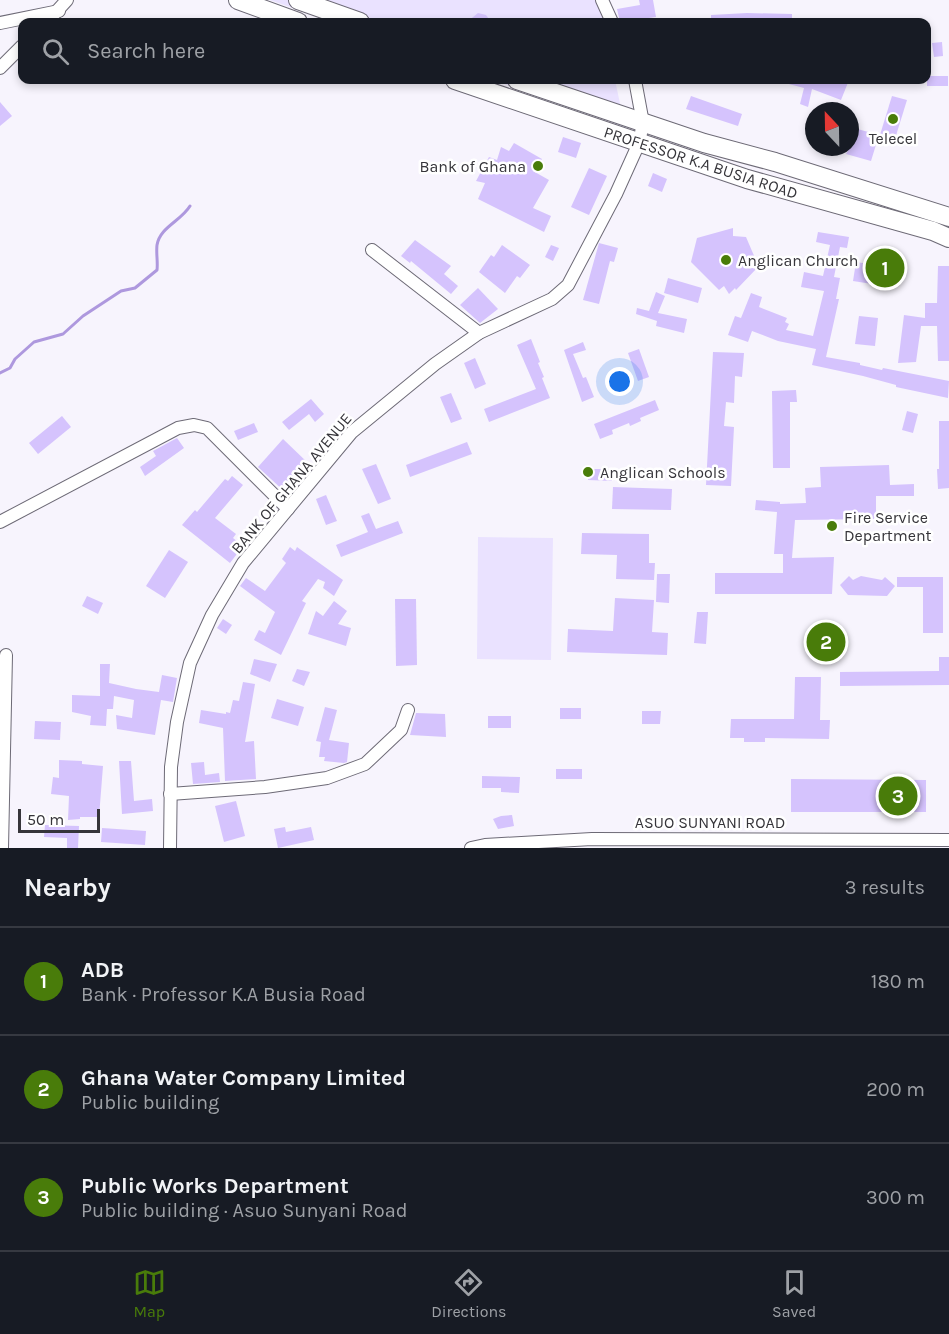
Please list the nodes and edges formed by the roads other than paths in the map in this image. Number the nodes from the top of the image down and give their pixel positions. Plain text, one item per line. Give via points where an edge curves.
1 (67, 0) edge
2 (238, 0) edge
3 (298, 0) edge
4 (602, 0) edge
5 (59, 11) junction
6 (25, 18) edge
7 (51, 18) edge
8 (287, 18) edge
9 (349, 18) edge
10 (610, 18) edge
11 (18, 19) edge
12 (0, 23) edge
13 (18, 50) edge
14 (0, 68) edge
15 (467, 84) edge
16 (529, 84) edge
17 (636, 84) edge
18 (643, 123) junction
19 (639, 143) junction
20 (949, 217) edge
21 (949, 238) edge
22 (372, 250) dead end
23 (479, 333) junction
24 (288, 509) junction
25 (0, 522) edge
26 (6, 655) dead end
27 (408, 710) dead end
28 (170, 794) junction
29 (949, 840) edge
30 (822, 843) edge
31 (2, 848) edge
32 (170, 848) edge
33 (471, 848) edge

1 - 5 street
2 - 8 main road
3 - 9 main road
4 - 10 street
5 - 6 street
5 - 7 street
11 - 12 street
13 - 14 street
15 - 19 main road, PROFESSOR K.A BUSIA ROAD
16 - 18 main road, PROFESSOR K.A BUSIA ROAD
17 - 18 street
18 - 19 street, BANK OF GHANA AVENUE
18 - 20 main road, PROFESSOR K.A BUSIA ROAD
19 - 21 main road, PROFESSOR K.A BUSIA ROAD
19 - 23 street, BANK OF GHANA AVENUE via 568,285 552,298
22 - 23 street
23 - 24 street, BANK OF GHANA AVENUE via 352,432
24 - 25 street via 207,428 194,425 178,428
24 - 28 street, BANK OF GHANA AVENUE via 243,564 201,636 190,663 177,722
26 - 31 street
27 - 28 street via 401,730 365,765 327,778
28 - 32 street, BANK OF GHANA AVENUE
29 - 30 street, ASUO SUNYANI ROAD
30 - 33 street, ASUO SUNYANI ROAD via 592,839

